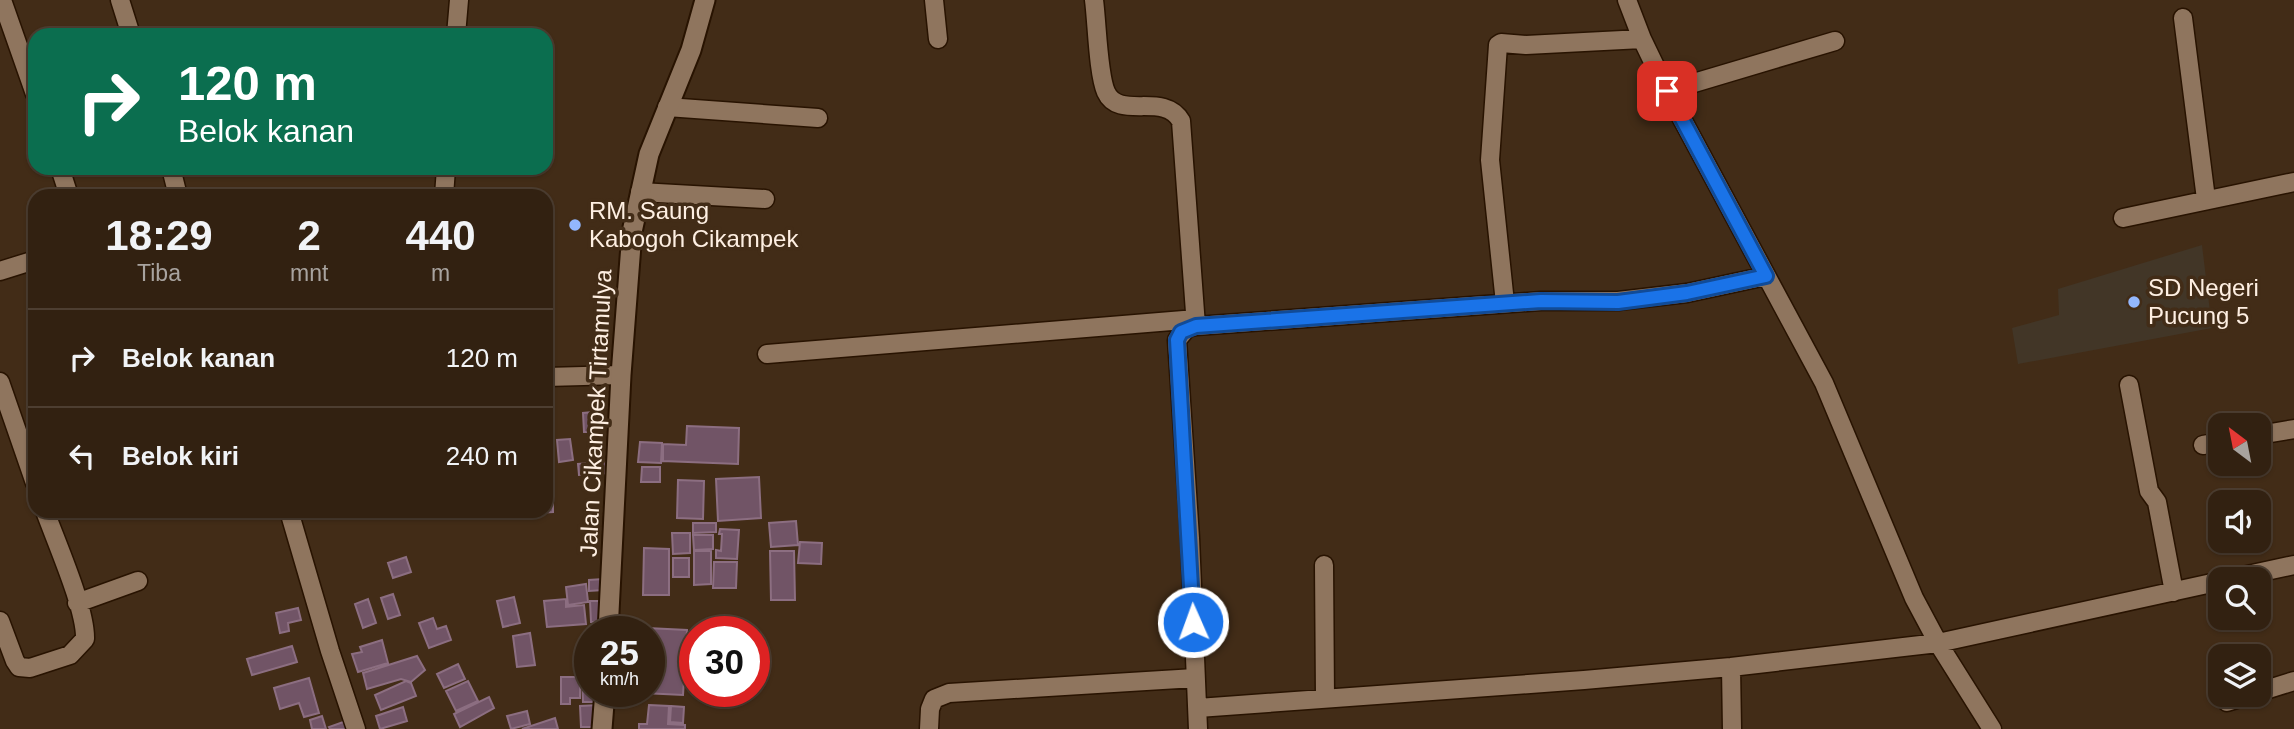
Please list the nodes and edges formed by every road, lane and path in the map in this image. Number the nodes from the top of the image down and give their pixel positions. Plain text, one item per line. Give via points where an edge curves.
1 (2, 0) edge
2 (120, 0) edge
3 (459, 0) edge
4 (705, 0) edge
5 (934, 0) edge
6 (1094, 0) edge
7 (1627, 0) edge
8 (2183, 18) dead end
9 (129, 28) edge
10 (457, 28) edge
11 (938, 39) dead end
12 (1642, 39) junction
13 (1835, 41) dead end
14 (28, 74) edge
15 (1667, 91) junction
16 (667, 107) junction
17 (818, 118) dead end
18 (2294, 182) edge
19 (639, 191) junction
20 (765, 200) dead end
21 (2206, 200) junction
22 (2123, 218) dead end
23 (28, 262) edge
24 (0, 271) edge
25 (1766, 276) junction
26 (1505, 303) junction
27 (1196, 323) junction
28 (767, 355) dead end
29 (621, 375) junction
30 (553, 377) edge
31 (0, 382) edge
32 (2129, 385) dead end
33 (2294, 429) edge
34 (2272, 433) edge
35 (28, 458) edge
36 (47, 518) edge
37 (291, 518) edge
38 (1325, 565) dead end
39 (2294, 565) edge
40 (2271, 570) edge
41 (138, 581) dead end
42 (2208, 584) edge
43 (2174, 592) junction
44 (77, 603) junction
45 (609, 616) edge
46 (0, 621) edge
47 (1938, 643) junction
48 (1731, 667) junction
49 (1195, 678) junction
50 (2294, 681) edge
51 (2271, 688) edge
52 (1325, 698) junction
53 (604, 707) edge
54 (1198, 708) junction
55 (356, 729) edge
56 (602, 729) edge
57 (929, 729) edge
58 (1198, 729) edge
59 (1732, 729) edge
60 (1992, 729) edge

1 - 14 street
2 - 9 street
3 - 10 street
4 - 16 street, Jalan Cikampek Tirtamulya via 691,50
5 - 11 street
6 - 27 street via 1104,83 1111,99 1122,105 1166,107 1181,121
7 - 12 street
8 - 21 street
12 - 15 street
12 - 26 street via 1498,46 1490,160
13 - 15 street
15 - 25 street
16 - 17 street
16 - 19 street, Jalan Cikampek Tirtamulya
18 - 21 street
19 - 20 street
19 - 29 street, Jalan Cikampek Tirtamulya
21 - 22 street
23 - 24 street
25 - 26 street via 1629,300
25 - 47 street via 1824,383 1904,576
26 - 27 street
27 - 28 street
27 - 49 street via 1177,340
29 - 30 street
29 - 45 street, Jalan Cikampek Tirtamulya
31 - 35 street
32 - 43 street
33 - 34 street
36 - 44 street
37 - 55 street
38 - 52 street
39 - 40 street
41 - 44 street
42 - 43 street
43 - 47 street
44 - 46 street via 85,639 70,655 30,668 19,667 15,661
47 - 48 street
47 - 60 street
48 - 52 street
48 - 59 street
49 - 54 street
49 - 57 street via 948,693 934,699
50 - 51 street
52 - 54 street
53 - 56 street
54 - 58 street

